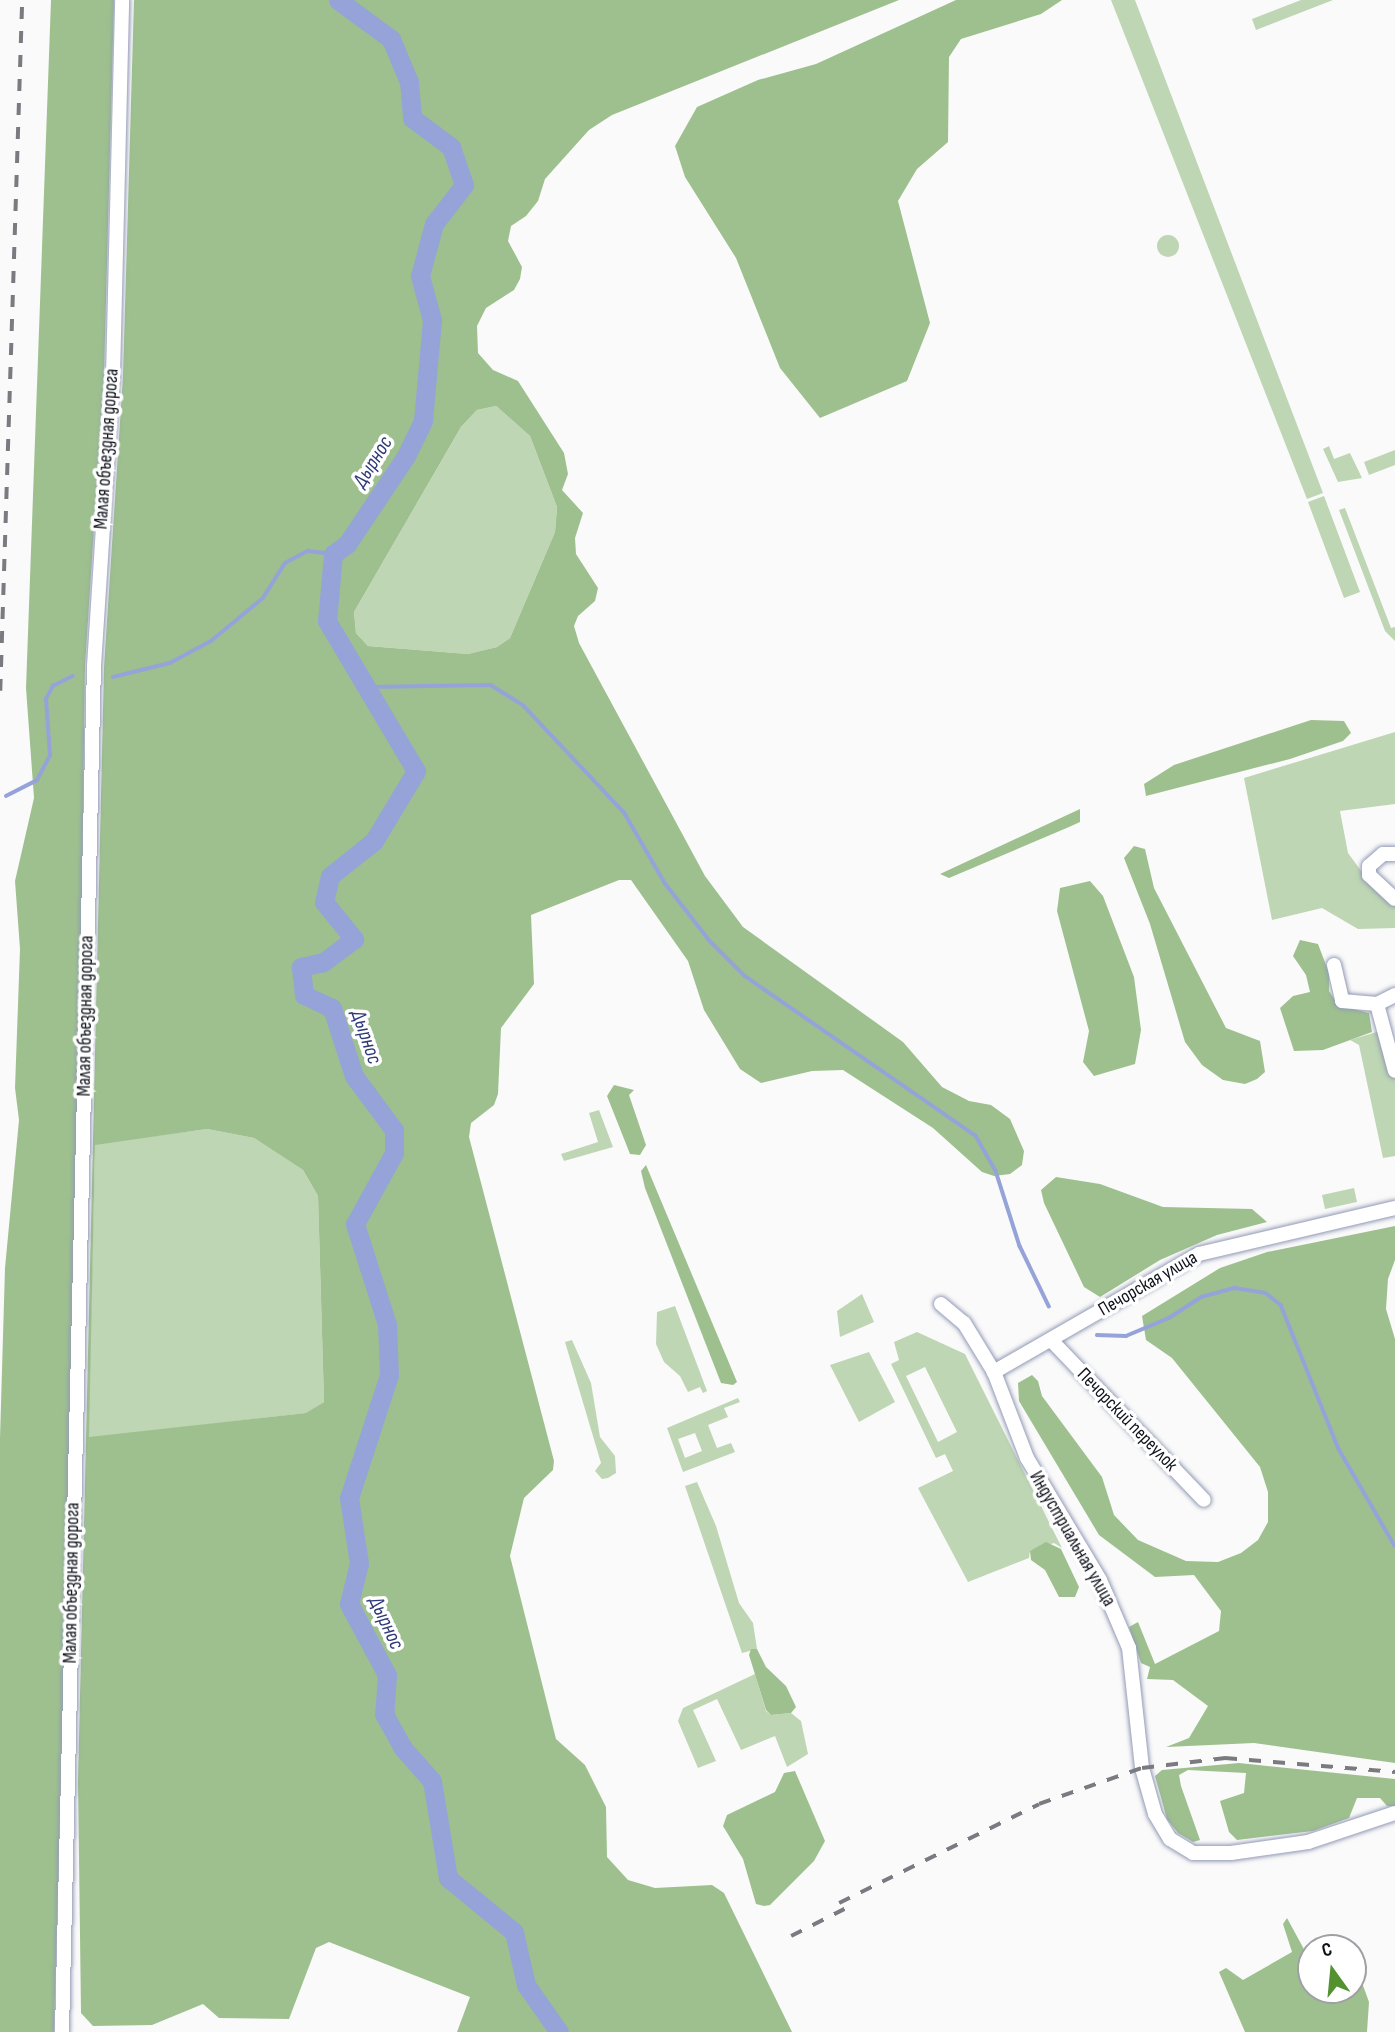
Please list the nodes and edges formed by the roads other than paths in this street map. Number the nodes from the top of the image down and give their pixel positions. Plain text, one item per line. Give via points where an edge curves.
1 (122, 0) edge
2 (1395, 854) edge
3 (1395, 899) edge
4 (1334, 965) dead end
5 (1395, 995) edge
6 (1377, 1004) junction
7 (1395, 1071) edge
8 (1395, 1208) edge
9 (941, 1304) dead end
10 (1051, 1340) junction
11 (994, 1376) junction
12 (1204, 1500) dead end
13 (1395, 1813) edge
14 (62, 2032) edge

1 - 14 street, Малая объездная дорога via 113,375 94,666
2 - 3 street via 1376,859 1369,866 1369,875
4 - 6 street via 1342,1001
5 - 6 street
6 - 7 street
8 - 10 street, Печорская улица via 1199,1254
9 - 11 street via 964,1323
10 - 11 street, Печорская улица
10 - 12 street, Печорский переулок
11 - 13 street, Индустриальная улица via 1027,1458 1100,1580 1129,1648 1142,1768 1155,1814 1170,1839 1193,1853 1231,1853 1308,1842

